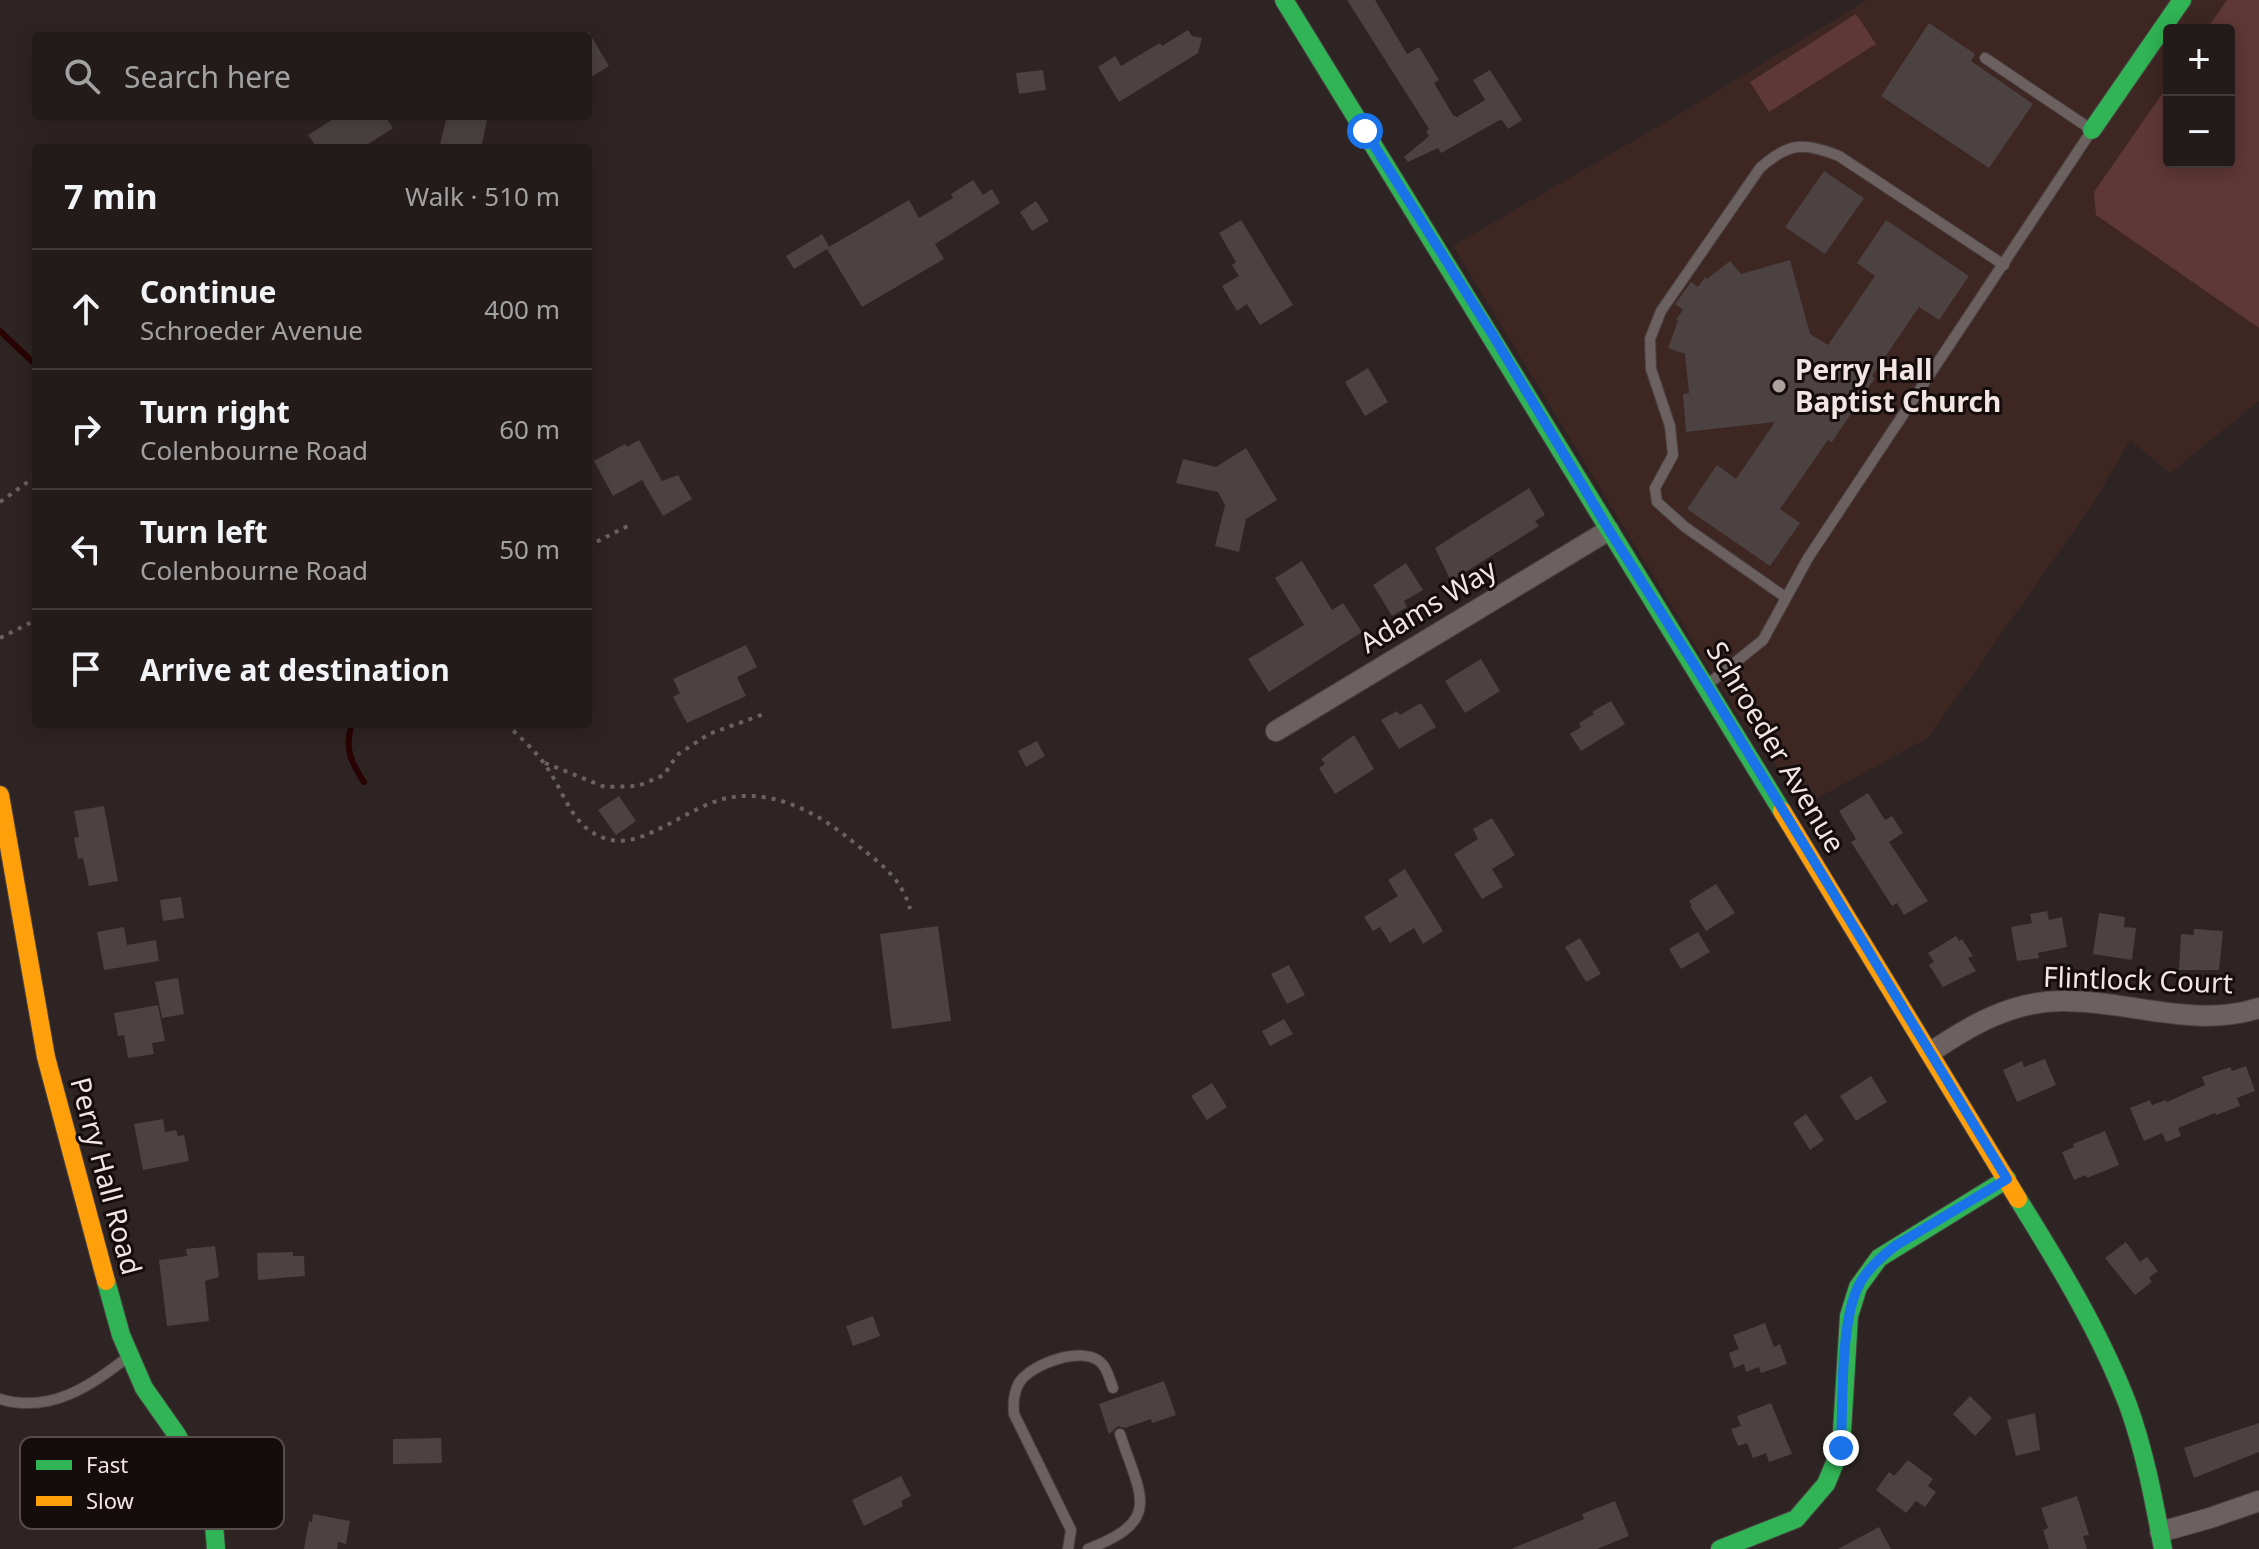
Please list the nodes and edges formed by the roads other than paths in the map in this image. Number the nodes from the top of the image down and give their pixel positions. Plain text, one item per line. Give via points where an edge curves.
1 (1284, 0) edge
2 (2182, 0) edge
3 (1985, 58) dead end
4 (2092, 130) junction
5 (2004, 265) junction
6 (1609, 530) junction
7 (1785, 597) junction
8 (1707, 685) junction
9 (1276, 731) dead end
10 (0, 795) edge
11 (2259, 1008) edge
12 (1931, 1052) junction
13 (2007, 1179) junction
14 (128, 1357) junction
15 (1113, 1388) dead end
16 (0, 1399) edge
17 (1120, 1434) dead end
18 (178, 1437) edge
19 (2259, 1501) edge
20 (214, 1529) edge
21 (2161, 1540) edge
22 (216, 1549) edge
23 (1068, 1549) edge
24 (1088, 1549) edge
25 (1720, 1549) edge

1 - 6 street, Schroeder Avenue
2 - 4 street
3 - 4 lane
4 - 5 lane
5 - 7 lane
5 - 7 lane via 1839,156 1813,146 1792,147 1760,168 1661,311 1650,339 1651,369 1670,426 1673,455 1655,488 1657,502
6 - 8 street, Schroeder Avenue
6 - 9 street, Adams Way
7 - 8 lane via 1763,640
8 - 12 street, Schroeder Avenue
10 - 14 street, Perry Hall Road via 46,1057
11 - 12 street, Flintlock Court via 2215,1016 2060,1001 2027,1005 1969,1026
12 - 13 street, Schroeder Avenue
13 - 21 street, Schroeder Avenue via 2112,1368 2138,1438
13 - 25 street via 1879,1258 1858,1287 1849,1316 1841,1448 1826,1484 1796,1519
14 - 16 lane via 66,1398 20,1404
14 - 18 street, Perry Hall Road
15 - 23 lane via 1103,1364 1082,1354 1028,1373 1015,1393 1017,1422 1071,1530
17 - 24 lane via 1142,1509 1131,1527
19 - 21 street
20 - 22 street, Perry Hall Road

